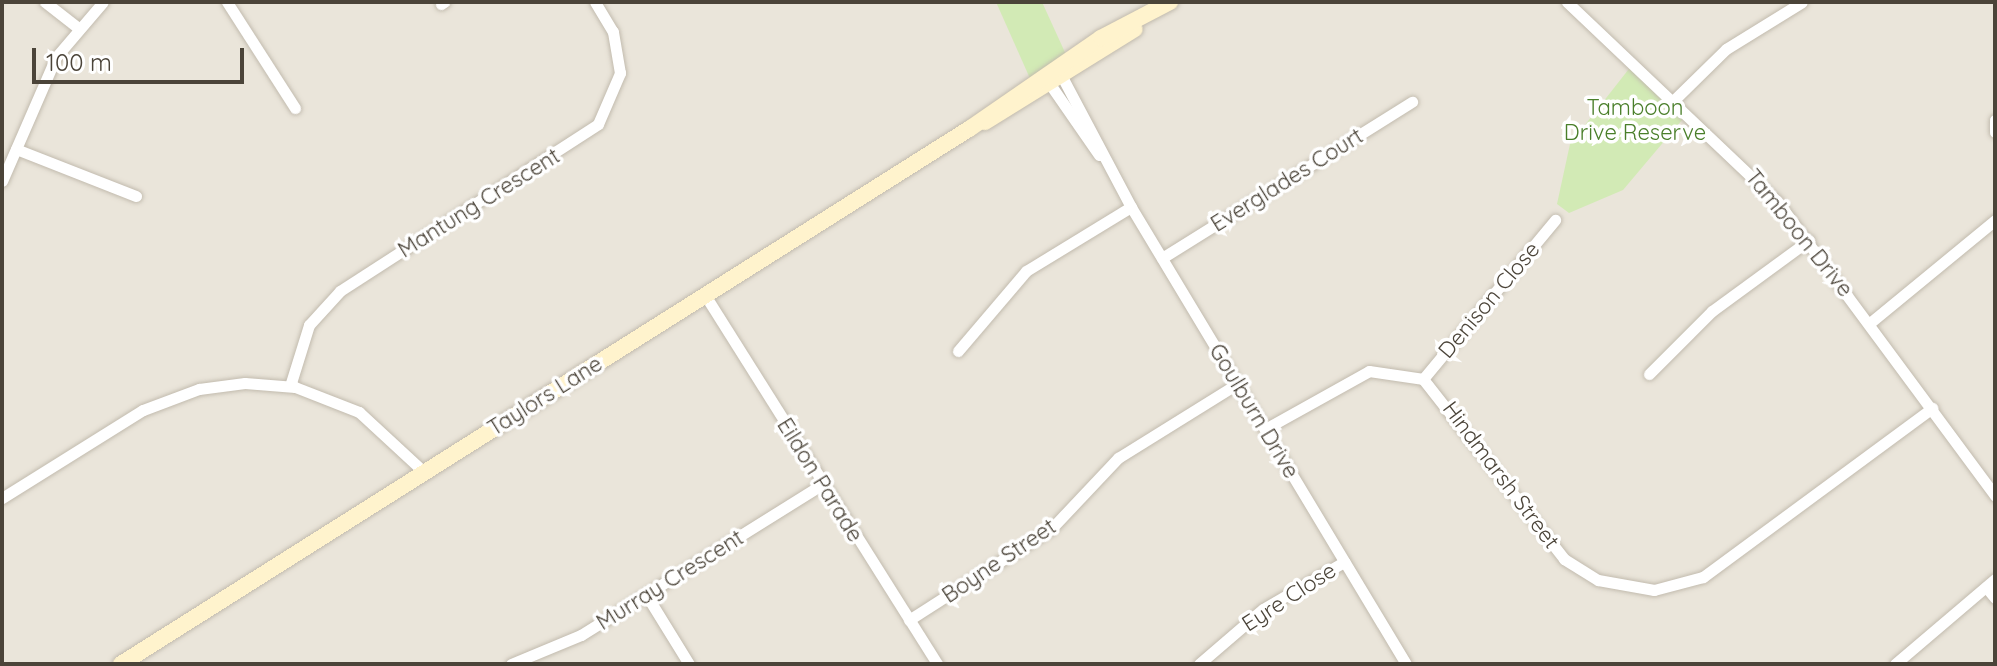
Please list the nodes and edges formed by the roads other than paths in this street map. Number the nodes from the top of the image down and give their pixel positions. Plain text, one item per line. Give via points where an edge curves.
1 (45, 2) edge
2 (103, 2) edge
3 (227, 2) edge
4 (595, 2) edge
5 (1567, 2) edge
6 (1802, 2) edge
7 (1167, 4) edge
8 (77, 27) junction
9 (1053, 77) junction
10 (1674, 100) junction
11 (1412, 102) dead end
12 (295, 108) dead end
13 (1995, 120) edge
14 (1995, 132) edge
15 (16, 149) junction
16 (2, 181) edge
17 (136, 196) dead end
18 (1131, 207) junction
19 (1555, 220) dead end
20 (1995, 220) edge
21 (1809, 240) junction
22 (1162, 258) junction
23 (705, 295) junction
24 (1871, 322) junction
25 (958, 351) dead end
26 (1649, 374) dead end
27 (1423, 379) junction
28 (1237, 384) junction
29 (290, 386) junction
30 (1932, 408) junction
31 (1265, 429) junction
32 (424, 472) junction
33 (823, 484) junction
34 (1995, 496) edge
35 (2, 498) edge
36 (1344, 562) junction
37 (1990, 583) edge
38 (647, 596) junction
39 (1995, 598) edge
40 (909, 620) junction
41 (121, 664) edge
42 (511, 664) edge
43 (689, 664) edge
44 (937, 664) edge
45 (1199, 664) edge
46 (1406, 664) edge
47 (1895, 664) edge

1 - 8 street
2 - 8 street
3 - 12 street
4 - 29 street, Mantung Crescent via 613,32 620,73 598,124 340,291 309,325
5 - 10 street, Tamboon Drive
6 - 10 street via 1726,49
7 - 9 main road, Taylors Lane
8 - 15 street via 42,83
9 - 18 street, Goulburn Drive
9 - 23 main road, Taylors Lane
10 - 21 street, Tamboon Drive
11 - 22 street, Everglades Court
13 - 14 street
15 - 16 street
15 - 17 street
18 - 22 street, Goulburn Drive
18 - 25 street via 1026,271
19 - 27 street, Denison Close
20 - 24 street
21 - 24 street, Tamboon Drive
21 - 26 street via 1712,311
22 - 28 street, Goulburn Drive
23 - 32 main road, Taylors Lane
23 - 33 street, Eildon Parade
24 - 30 street, Tamboon Drive
27 - 30 street, Hindmarsh Street via 1564,559 1635,591 1703,577
27 - 31 street via 1369,371
28 - 31 street, Goulburn Drive
28 - 40 street, Boyne Street via 1128,451 1051,529
29 - 32 street via 359,412
29 - 35 street via 222,384 170,398
30 - 34 street, Tamboon Drive
31 - 36 street, Goulburn Drive
32 - 41 main road, Taylors Lane
33 - 38 street, Murray Crescent
33 - 40 street, Eildon Parade
36 - 45 street, Eyre Close via 1263,609
36 - 46 street, Goulburn Drive
37 - 39 street
37 - 47 street
38 - 42 street, Murray Crescent via 564,644
38 - 43 street
40 - 44 street, Eildon Parade

